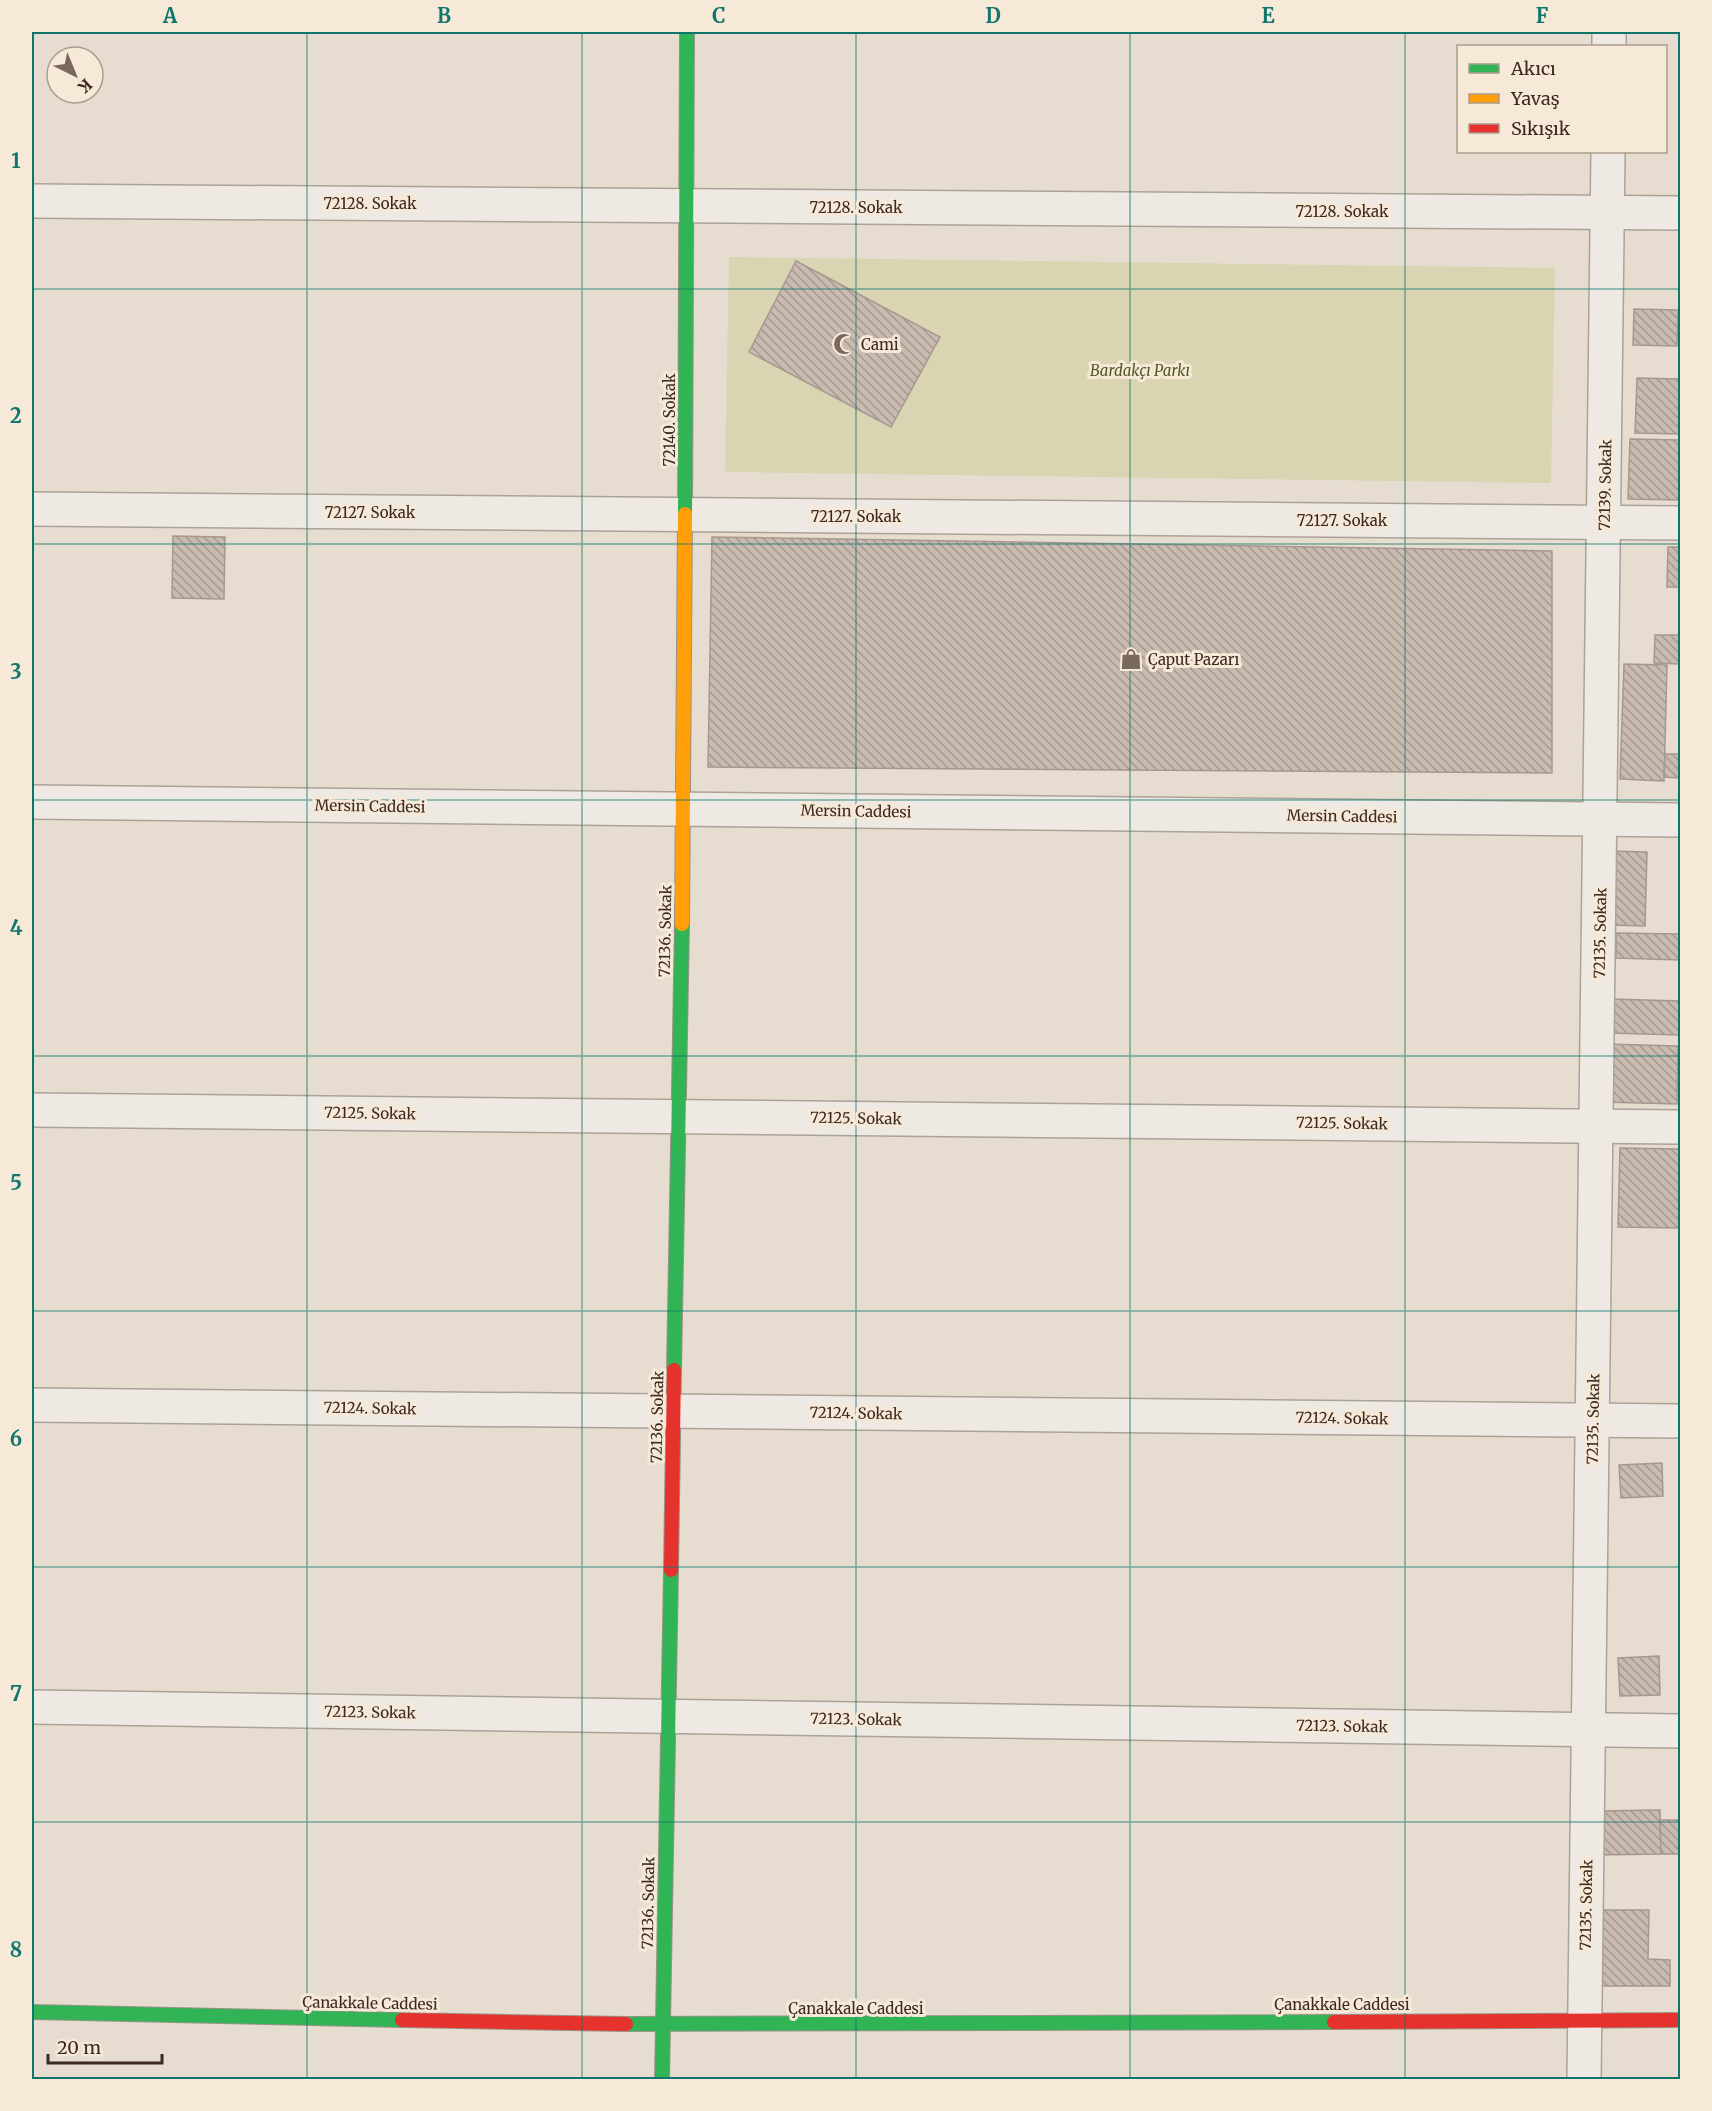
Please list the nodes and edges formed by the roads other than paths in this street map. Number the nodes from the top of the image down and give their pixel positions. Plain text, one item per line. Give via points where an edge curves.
1 (687, 32) edge
2 (1608, 153) edge
3 (32, 201) edge
4 (686, 205) junction
5 (1607, 213) junction
6 (1680, 213) edge
7 (32, 509) edge
8 (685, 514) junction
9 (1605, 522) junction
10 (1680, 523) edge
11 (32, 802) edge
12 (684, 809) junction
13 (1601, 819) junction
14 (1680, 820) edge
15 (32, 1110) edge
16 (678, 1116) junction
17 (1597, 1126) junction
18 (1680, 1126) edge
19 (32, 1405) edge
20 (674, 1411) junction
21 (1593, 1420) junction
22 (1680, 1421) edge
23 (32, 1707) edge
24 (668, 1716) junction
25 (1589, 1730) junction
26 (1680, 1731) edge
27 (32, 2012) edge
28 (1585, 2019) junction
29 (1680, 2020) edge
30 (662, 2025) junction
31 (662, 2079) edge
32 (1584, 2079) edge

1 - 4 street, 72140. Sokak
2 - 5 street, 72139. Sokak
3 - 4 street, 72128. Sokak
4 - 5 street, 72128. Sokak
4 - 8 street, 72140. Sokak
5 - 6 street, 72128. Sokak
5 - 9 street, 72139. Sokak
7 - 8 street, 72127. Sokak
8 - 9 street, 72127. Sokak
8 - 12 street, 72140. Sokak
9 - 10 street, 72127. Sokak
9 - 13 street, 72139. Sokak
11 - 12 street, Mersin Caddesi
12 - 13 street, Mersin Caddesi
12 - 16 street, 72136. Sokak
13 - 14 street, Mersin Caddesi
13 - 17 street, 72135. Sokak
15 - 16 street, 72125. Sokak
16 - 17 street, 72125. Sokak
16 - 20 street, 72136. Sokak
17 - 18 street, 72125. Sokak
17 - 21 street, 72135. Sokak
19 - 20 street, 72124. Sokak
20 - 21 street, 72124. Sokak
20 - 24 street, 72136. Sokak
21 - 22 street, 72124. Sokak
21 - 25 street, 72135. Sokak
23 - 24 street, 72123. Sokak
24 - 25 street, 72123. Sokak
24 - 30 street, 72136. Sokak
25 - 26 street, 72123. Sokak
25 - 28 street, 72135. Sokak
27 - 30 street, Çanakkale Caddesi
28 - 29 street, Çanakkale Caddesi
28 - 30 street, Çanakkale Caddesi
28 - 32 street, 72135. Sokak
30 - 31 street, 72136. Sokak

